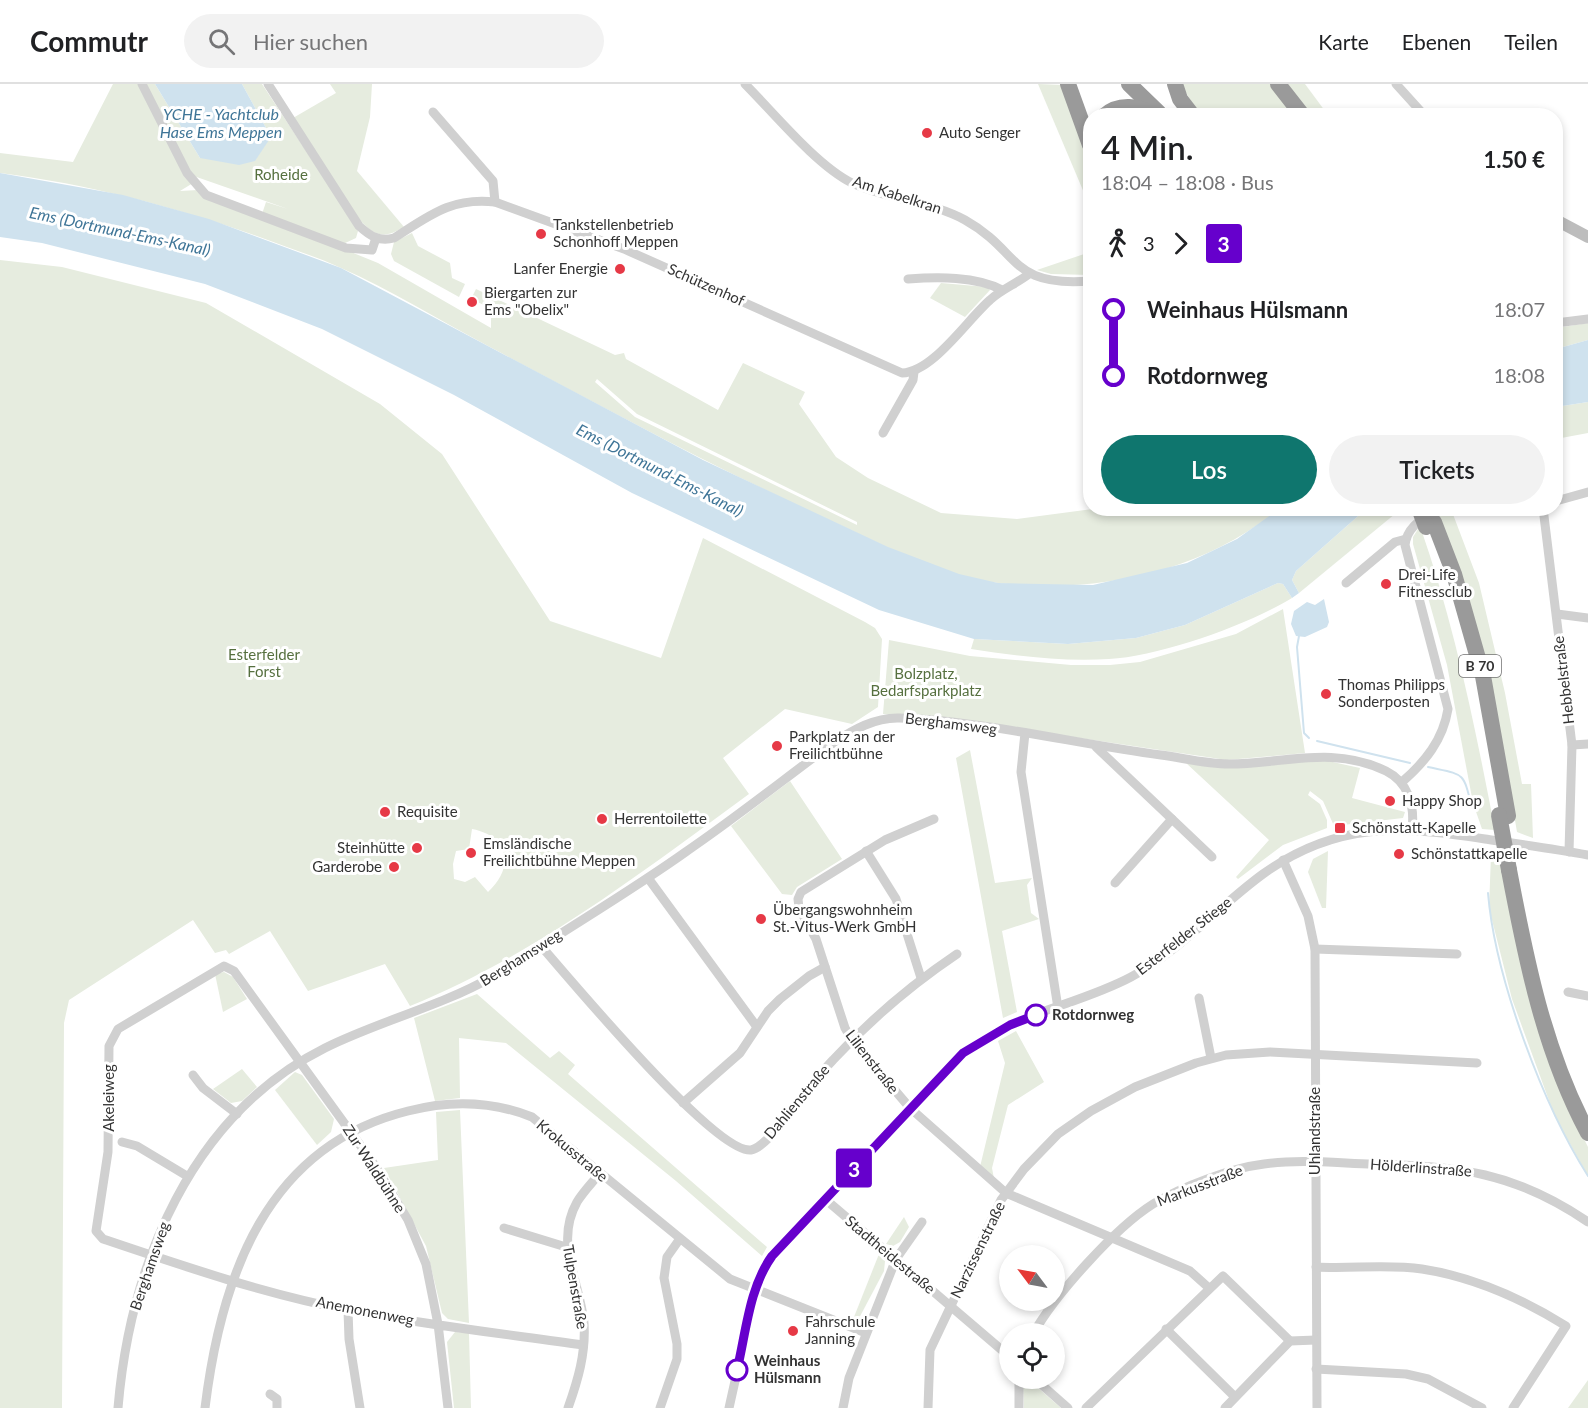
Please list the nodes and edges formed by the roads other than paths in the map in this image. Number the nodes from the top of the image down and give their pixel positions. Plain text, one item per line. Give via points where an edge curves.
1 (142, 84) edge
2 (268, 84) edge
3 (745, 84) edge
4 (1068, 84) edge
5 (1129, 84) edge
6 (1142, 84) edge
7 (1175, 84) edge
8 (1278, 84) edge
9 (1396, 84) edge
10 (1116, 108) edge
11 (1138, 108) edge
12 (1154, 108) edge
13 (1166, 108) edge
14 (1187, 108) edge
15 (1297, 108) edge
16 (1418, 108) edge
17 (433, 112) dead end
18 (1083, 126) edge
19 (495, 202) junction
20 (1563, 224) edge
21 (1588, 237) edge
22 (376, 238) junction
23 (1029, 274) junction
24 (908, 279) dead end
25 (1083, 281) edge
26 (1002, 290) junction
27 (1588, 319) edge
28 (1563, 322) edge
29 (914, 372) junction
30 (883, 433) dead end
31 (1588, 492) edge
32 (1563, 499) edge
33 (1432, 516) edge
34 (1544, 516) edge
35 (1406, 539) junction
36 (1347, 583) dead end
37 (1557, 614) junction
38 (1588, 618) edge
39 (1025, 734) junction
40 (1572, 744) junction
41 (1588, 744) edge
42 (1096, 747) junction
43 (1402, 782) junction
44 (934, 819) dead end
45 (1172, 819) junction
46 (1412, 829) junction
47 (866, 851) junction
48 (1569, 852) junction
49 (1588, 855) edge
50 (1212, 857) dead end
51 (1283, 860) junction
52 (1513, 869) junction
53 (648, 878) junction
54 (1115, 883) dead end
55 (541, 946) junction
56 (1315, 949) junction
57 (957, 954) dead end
58 (1457, 954) dead end
59 (224, 966) joint
60 (825, 967) junction
61 (921, 978) junction
62 (1568, 992) dead end
63 (1588, 996) edge
64 (1199, 998) dead end
65 (1058, 1008) junction
66 (757, 1027) junction
67 (852, 1040) junction
68 (1314, 1054) junction
69 (1211, 1058) junction
70 (300, 1062) junction
71 (1477, 1063) dead end
72 (193, 1075) dead end
73 (683, 1103) junction
74 (910, 1108) junction
75 (237, 1114) junction
76 (1588, 1114) edge
77 (350, 1131) junction
78 (1588, 1133) edge
79 (122, 1142) dead end
80 (1315, 1162) junction
81 (600, 1173) junction
82 (187, 1176) junction
83 (1006, 1193) junction
84 (825, 1199) junction
85 (922, 1222) dead end
86 (1588, 1222) edge
87 (504, 1228) dead end
88 (679, 1240) junction
89 (1112, 1240) junction
90 (566, 1247) junction
91 (151, 1255) junction
92 (896, 1259) junction
93 (1316, 1267) junction
94 (231, 1281) junction
95 (1209, 1288) junction
96 (756, 1290) junction
97 (950, 1306) junction
98 (348, 1310) junction
99 (1040, 1323) edge
100 (438, 1324) junction
101 (1166, 1329) junction
102 (866, 1333) junction
103 (1290, 1341) junction
104 (1316, 1341) junction
105 (583, 1346) junction
106 (999, 1348) edge
107 (1316, 1369) junction
108 (1019, 1389) edge
109 (1046, 1389) edge
110 (270, 1394) dead end
111 (1235, 1397) junction
112 (118, 1408) edge
113 (205, 1408) edge
114 (277, 1408) edge
115 (360, 1408) edge
116 (448, 1408) edge
117 (568, 1408) edge
118 (660, 1408) edge
119 (729, 1408) edge
120 (843, 1408) edge
121 (928, 1408) edge
122 (1019, 1408) edge
123 (1068, 1408) edge
124 (1086, 1408) edge
125 (1225, 1408) edge
126 (1317, 1408) edge
127 (1482, 1408) edge
128 (1513, 1408) edge

1 - 22 street via 187,173 206,195 346,248 372,250
2 - 22 street via 359,226
3 - 23 street, Am Kabelkran via 835,172 862,186 955,215 980,231
4 - 18 highway
5 - 12 highway
6 - 13 highway
7 - 14 highway
8 - 15 highway
9 - 16 street
10 - 11 highway
17 - 19 street via 493,181
19 - 22 street, Schützenhof via 474,200 440,208 394,238
19 - 29 street, Schützenhof via 624,249 894,370
20 - 21 street
23 - 25 street via 1039,279
23 - 26 street
24 - 26 street via 984,282
26 - 29 street
27 - 28 street
29 - 30 street
31 - 32 street
33 - 35 street via 1415,525
33 - 52 highway, B 70 via 1454,574 1483,676
34 - 37 street, Hebbelstraße
35 - 36 street via 1395,542
35 - 43 street via 1448,708 1437,743
37 - 38 street
37 - 40 street, Hebbelstraße
39 - 42 street, Berghamsweg
39 - 53 street, Berghamsweg via 900,718 865,725 833,743
39 - 65 street via 1021,772
40 - 41 street
40 - 48 street, Hebbelstraße
42 - 43 street, Berghamsweg via 1227,764 1326,756 1375,767
42 - 45 street
43 - 46 street via 1410,804
44 - 47 street, Lilienstraße
45 - 50 street
45 - 54 street
46 - 48 street, Esterfelder Stiege
46 - 51 street, Esterfelder Stiege via 1343,836
47 - 60 street, Lilienstraße via 807,887 798,899
47 - 61 street via 896,899
48 - 49 street, Esterfelder Stiege
51 - 56 street, Uhlandstraße via 1308,916
51 - 65 street, Esterfelder Stiege via 1133,976
52 - 76 highway, B 70 via 1555,1030
52 - 78 highway, B 70 via 1524,948 1546,1032
53 - 55 street, Berghamsweg
53 - 66 street
55 - 70 street, Berghamsweg via 464,992 349,1037
55 - 73 street, Dahlienstraße
56 - 58 street
56 - 68 street, Uhlandstraße
57 - 61 street, Dahlienstraße
59 - 70 street, Zur Waldbühne via 234,971
59 - 91 street, Akeleiweg via 118,1029 109,1041 108,1152 96,1231 103,1239
60 - 66 street via 780,999
60 - 67 street, Lilienstraße
61 - 67 street, Dahlienstraße
62 - 63 street
64 - 69 street
65 - 74 street, Esterfelder Stiege via 1010,1025 963,1053
66 - 73 street via 740,1053
67 - 73 street, Dahlienstraße via 756,1149 733,1146
67 - 74 street, Lilienstraße
68 - 69 street, Narzissenstraße via 1270,1052
68 - 71 street, Narzissenstraße
68 - 80 street, Uhlandstraße
69 - 83 street, Narzissenstraße via 1135,1087 1090,1111 1058,1134
70 - 75 street, Berghamsweg
70 - 77 street, Zur Waldbühne
72 - 75 street via 203,1088
74 - 83 street, Lilienstraße
74 - 84 street, Esterfelder Stiege
75 - 82 street, Berghamsweg
77 - 81 street, Krokusstraße via 377,1119 427,1107 492,1105 532,1117
77 - 94 street, Krokusstraße via 314,1156 282,1189
77 - 100 street, Zur Waldbühne via 389,1188 419,1245
79 - 82 street via 137,1146
80 - 86 street, Hölderlinstraße via 1470,1170 1520,1184 1564,1205
80 - 89 street, Markusstraße via 1265,1163 1209,1179 1154,1204
80 - 93 street, Uhlandstraße
81 - 88 street, Krokusstraße
81 - 90 street, Tulpenstraße via 577,1202
82 - 91 street, Berghamsweg
83 - 89 street, Lilienstraße
83 - 97 street, Narzissenstraße
84 - 92 street, Stadtheidestraße
84 - 96 street, Esterfelder Stiege via 772,1256
85 - 92 street
87 - 90 street
88 - 96 street, Krokusstraße via 730,1279
88 - 118 street via 664,1267 677,1344
89 - 95 street, Lilienstraße via 1190,1271
89 - 99 street, Markusstraße via 1063,1290
90 - 105 street, Tulpenstraße via 581,1307
91 - 94 street, Anemonenweg
91 - 112 street, Berghamsweg via 129,1330
92 - 97 street, Stadtheidestraße
92 - 102 street
93 - 104 street, Uhlandstraße
93 - 128 street via 1420,1269 1478,1282 1539,1309 1566,1326
94 - 98 street, Anemonenweg
94 - 113 street, Krokusstraße via 216,1338
95 - 101 street
95 - 103 street via 1223,1276
96 - 102 street, Krokusstraße
96 - 119 street, Esterfelder Stiege
97 - 106 street, Stadtheidestraße
97 - 121 street, Narzissenstraße via 930,1350
98 - 100 street, Anemonenweg
98 - 115 street
100 - 105 street, Anemonenweg
100 - 116 street, Zur Waldbühne
101 - 111 street
101 - 124 street
102 - 120 street via 849,1378
103 - 104 street
103 - 111 street
104 - 107 street, Uhlandstraße
105 - 117 street, Tulpenstraße via 579,1376
107 - 126 street, Uhlandstraße
107 - 127 street via 1417,1376
108 - 122 street
109 - 123 street
110 - 114 street via 277,1399
111 - 125 street

